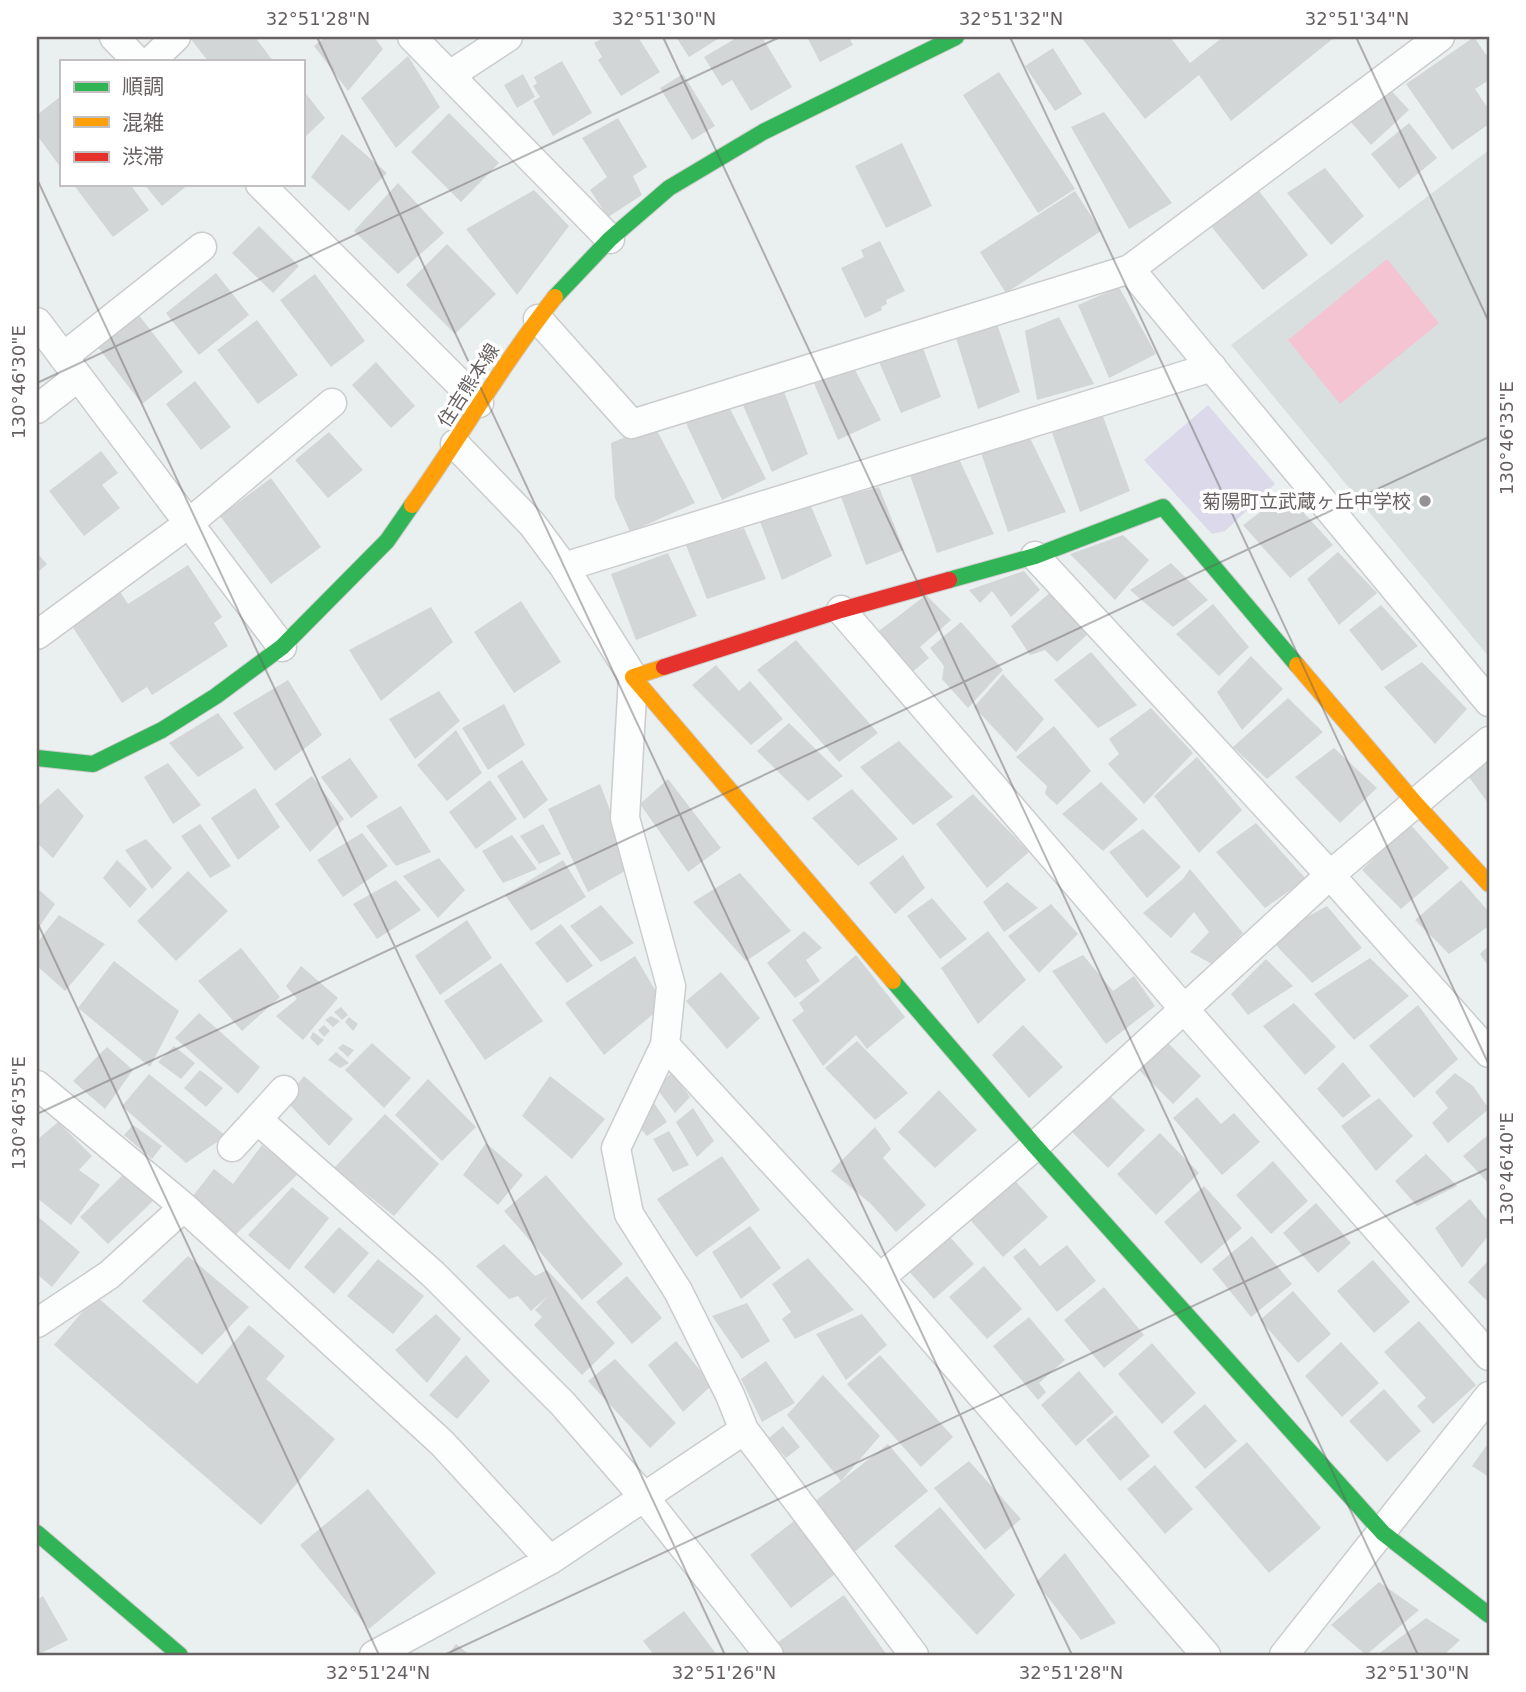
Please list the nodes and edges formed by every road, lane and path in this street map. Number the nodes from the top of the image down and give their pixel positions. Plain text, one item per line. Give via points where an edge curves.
1 (114, 37) edge
2 (176, 37) edge
3 (412, 37) edge
4 (508, 37) edge
5 (956, 37) edge
6 (1440, 37) edge
7 (136, 60) edge
8 (153, 60) edge
9 (450, 75) junction
10 (262, 186) edge
11 (610, 239) junction
12 (202, 247) dead end
13 (1130, 269) junction
14 (538, 319) junction
15 (37, 322) edge
16 (71, 367) junction
17 (1212, 367) junction
18 (332, 402) dead end
19 (479, 403) junction
20 (37, 409) edge
21 (455, 443) junction
22 (188, 524) junction
23 (1035, 555) junction
24 (564, 568) junction
25 (841, 610) junction
26 (37, 635) edge
27 (282, 647) junction
28 (633, 677) junction
29 (1489, 702) edge
30 (1489, 741) edge
31 (37, 758) edge
32 (1415, 803) junction
33 (1330, 875) junction
34 (1489, 884) edge
35 (1184, 1009) junction
36 (665, 1045) junction
37 (1489, 1053) edge
38 (37, 1085) edge
39 (284, 1090) dead end
40 (258, 1120) junction
41 (1035, 1146) junction
42 (232, 1147) dead end
43 (184, 1207) junction
44 (880, 1278) junction
45 (37, 1323) edge
46 (1489, 1356) edge
47 (1489, 1396) edge
48 (744, 1430) junction
49 (644, 1497) junction
50 (37, 1533) edge
51 (1383, 1533) junction
52 (550, 1560) junction
53 (1489, 1615) edge
54 (180, 1655) edge
55 (374, 1655) edge
56 (769, 1655) edge
57 (914, 1655) edge
58 (1206, 1655) edge
59 (1284, 1655) edge

1 - 7 street
2 - 8 street
3 - 9 street
4 - 9 street
5 - 11 street, 住吉熊本線 via 763,132 668,188
6 - 13 street
9 - 11 street
10 - 19 street
11 - 14 street, 住吉熊本線
12 - 16 street
13 - 14 street via 632,424
13 - 17 street
14 - 19 street, 住吉熊本線
15 - 16 street
16 - 20 street
16 - 22 street
17 - 24 street
17 - 29 street
18 - 22 street
19 - 21 street, 住吉熊本線
21 - 24 street via 532,524
21 - 27 street, 住吉熊本線 via 387,541
22 - 26 street
22 - 27 street
23 - 25 street
23 - 32 street via 1163,507
23 - 33 street
24 - 28 street
25 - 28 street
25 - 35 street
27 - 31 street, 住吉熊本線 via 162,730 93,764
28 - 36 street via 625,818 671,986
28 - 41 street
30 - 32 street
32 - 33 street
32 - 34 street
33 - 35 street
33 - 37 street
35 - 41 street
35 - 46 street
36 - 44 street
36 - 48 street via 616,1148 629,1214 678,1292
38 - 43 street
39 - 40 street
40 - 42 street
40 - 49 street via 433,1274 562,1404
41 - 44 street
41 - 51 street
43 - 45 street via 109,1275
43 - 52 street via 442,1443
44 - 58 street
47 - 51 street
48 - 49 street
48 - 57 street
49 - 52 street
49 - 56 street
50 - 54 street
51 - 53 street
51 - 59 street
52 - 55 street

